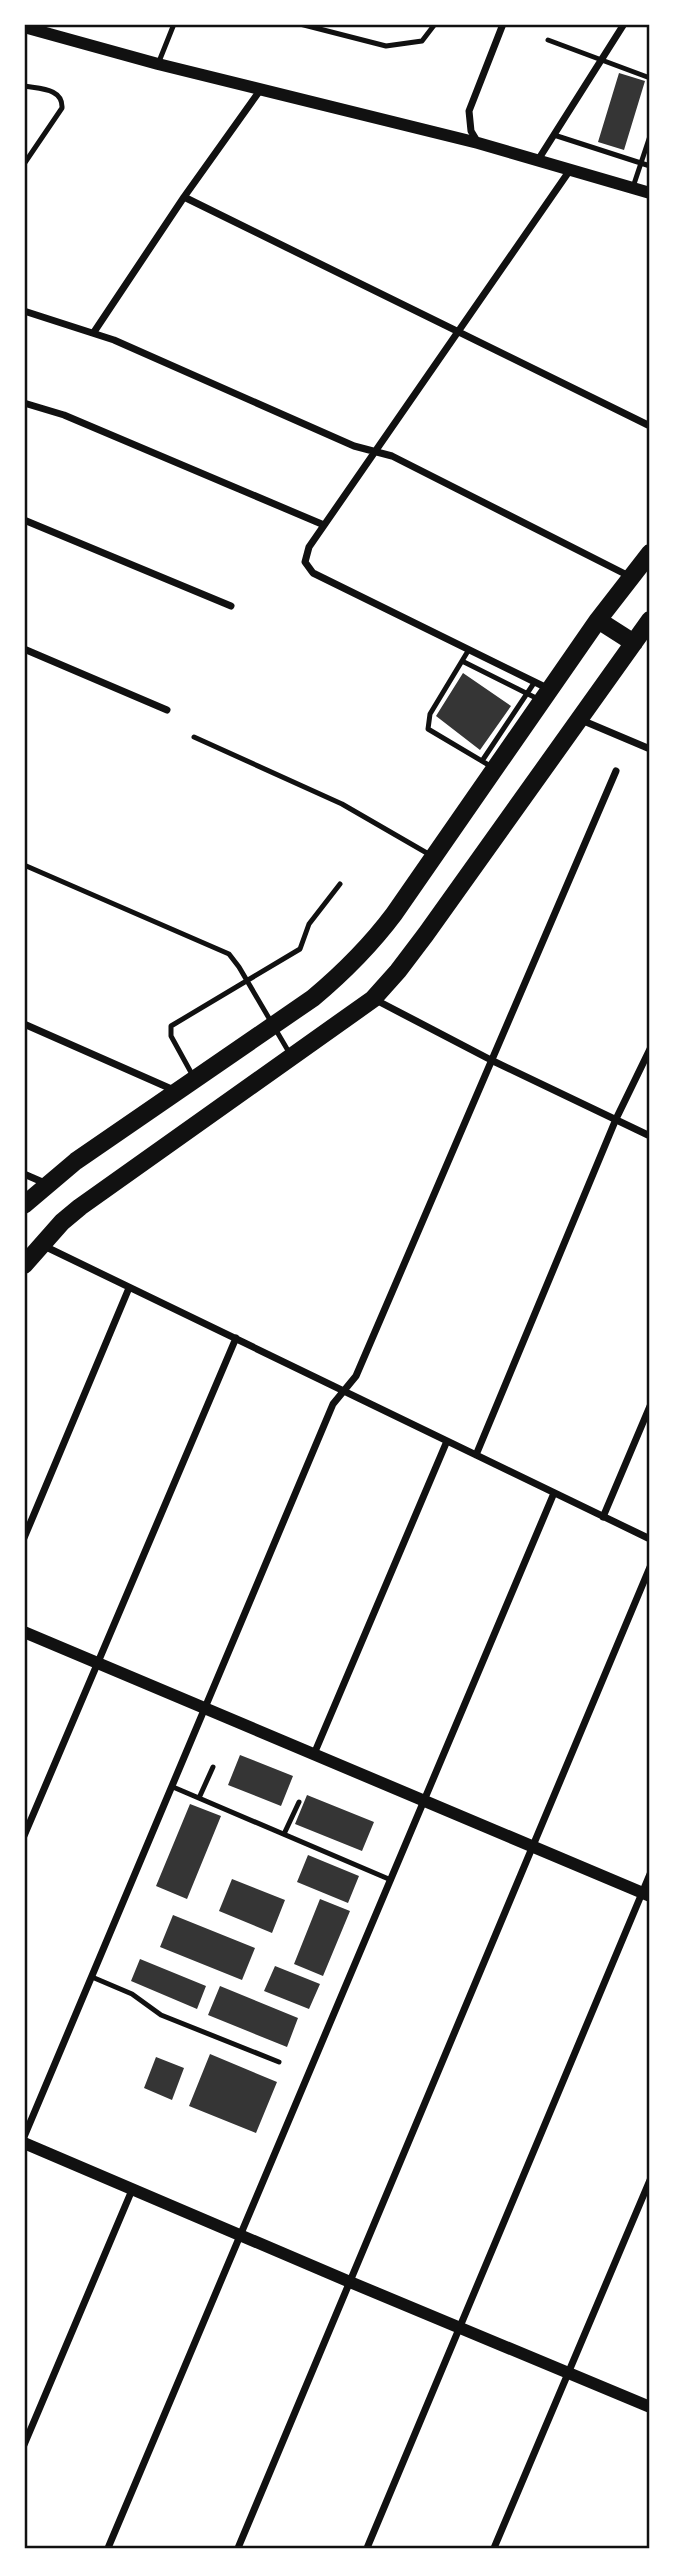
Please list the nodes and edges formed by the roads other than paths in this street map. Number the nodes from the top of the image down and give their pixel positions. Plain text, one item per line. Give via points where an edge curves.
1 (174, 24) edge
2 (300, 24) edge
3 (435, 24) edge
4 (503, 24) edge
5 (624, 24) edge
6 (29, 27) edge
7 (548, 40) dead end
8 (600, 61) junction
9 (158, 64) junction
10 (649, 78) edge
11 (24, 86) edge
12 (261, 89) junction
13 (554, 135) junction
14 (649, 136) edge
15 (478, 143) junction
16 (538, 160) junction
17 (641, 163) junction
18 (24, 164) edge
19 (649, 166) edge
20 (570, 169) junction
21 (633, 189) junction
22 (649, 193) edge
23 (184, 197) junction
24 (24, 311) edge
25 (94, 332) junction
26 (457, 333) junction
27 (24, 402) edge
28 (649, 426) edge
29 (374, 451) junction
30 (24, 520) edge
31 (324, 524) junction
32 (649, 553) edge
33 (632, 577) junction
34 (231, 606) dead end
35 (598, 620) junction
36 (649, 620) edge
37 (634, 643) junction
38 (24, 649) edge
39 (468, 650) junction
40 (462, 662) junction
41 (534, 683) junction
42 (527, 693) junction
43 (547, 696) junction
44 (167, 710) dead end
45 (578, 719) junction
46 (194, 737) dead end
47 (649, 749) edge
48 (489, 765) junction
49 (616, 771) dead end
50 (434, 858) junction
51 (24, 865) edge
52 (340, 884) dead end
53 (248, 982) junction
54 (373, 999) junction
55 (24, 1024) edge
56 (273, 1024) junction
57 (649, 1049) edge
58 (292, 1057) junction
59 (491, 1060) junction
60 (195, 1079) junction
61 (177, 1091) junction
62 (616, 1119) junction
63 (649, 1136) edge
64 (24, 1174) edge
65 (48, 1184) junction
66 (24, 1205) edge
67 (41, 1245) junction
68 (24, 1265) edge
69 (129, 1288) junction
70 (236, 1338) junction
71 (345, 1391) junction
72 (649, 1406) edge
73 (447, 1441) junction
74 (476, 1455) junction
75 (554, 1493) junction
76 (603, 1517) junction
77 (24, 1538) edge
78 (649, 1539) edge
79 (649, 1567) edge
80 (24, 1632) edge
81 (100, 1662) junction
82 (206, 1708) junction
83 (314, 1754) junction
84 (213, 1767) dead end
85 (173, 1787) junction
86 (199, 1798) junction
87 (425, 1800) junction
88 (299, 1802) dead end
89 (284, 1834) junction
90 (24, 1836) edge
91 (533, 1848) junction
92 (649, 1874) edge
93 (391, 1880) junction
94 (645, 1894) edge
95 (92, 1978) junction
96 (279, 2062) dead end
97 (24, 2137) edge
98 (24, 2143) edge
99 (649, 2180) edge
100 (132, 2190) junction
101 (240, 2236) junction
102 (349, 2283) junction
103 (460, 2328) junction
104 (568, 2373) junction
105 (649, 2407) edge
106 (24, 2445) edge
107 (108, 2549) edge
108 (238, 2549) edge
109 (367, 2549) edge
110 (494, 2549) edge

1 - 9 lane
2 - 3 lane via 397,46 422,41
4 - 15 street via 469,111
5 - 8 street
6 - 9 street
7 - 8 lane
8 - 10 lane
8 - 13 street
9 - 12 street
11 - 18 lane via 54,92 62,108
12 - 15 street
12 - 23 street
13 - 16 street
13 - 17 lane
14 - 17 lane
15 - 16 street
16 - 20 street
17 - 19 lane
17 - 21 lane
20 - 21 street
20 - 26 street
21 - 22 street
23 - 25 street
23 - 26 street
24 - 25 street
25 - 29 street
26 - 28 street
26 - 29 street
27 - 31 street
29 - 31 street
29 - 33 street
30 - 34 street
31 - 39 street via 304,562 313,573
32 - 33 main road
33 - 35 main road
35 - 37 main road
35 - 43 main road
36 - 37 main road
37 - 45 main road
38 - 44 street
39 - 40 lane
39 - 41 street
40 - 42 lane
40 - 48 lane via 430,714 428,729
41 - 42 lane
41 - 43 street
42 - 43 lane
42 - 48 lane
43 - 48 main road
45 - 47 street
45 - 54 main road via 426,934
46 - 50 lane via 342,804
48 - 50 main road
49 - 59 street
50 - 56 main road via 349,969
51 - 53 lane via 224,951
52 - 53 lane via 309,924 300,949
53 - 56 lane
53 - 60 lane via 171,1026 171,1036
54 - 58 main road
54 - 59 street
55 - 61 street
56 - 58 lane
56 - 60 main road
57 - 62 street
58 - 67 main road via 79,1207
59 - 62 street
59 - 71 street via 356,1376
60 - 61 main road
61 - 65 main road
62 - 63 street
62 - 74 street
64 - 65 street
65 - 66 main road
67 - 68 main road
67 - 69 street
69 - 70 street
69 - 77 street
70 - 71 street
70 - 81 street
71 - 73 street
71 - 82 street via 333,1404
72 - 76 street
73 - 74 street
73 - 83 street
74 - 75 street
75 - 76 street
75 - 87 street
76 - 78 street
79 - 91 street
80 - 81 street
81 - 82 street
81 - 90 street
82 - 83 street
82 - 85 street
83 - 87 street
84 - 86 lane
85 - 86 lane
85 - 95 street
86 - 89 lane
87 - 91 street
87 - 93 street
88 - 89 lane
89 - 93 lane
91 - 94 street
91 - 102 street
92 - 94 street
93 - 101 street
94 - 103 street
95 - 96 lane via 132,1994 161,2015
95 - 97 street
98 - 100 street
99 - 104 street
100 - 101 street
100 - 106 street
101 - 102 street
101 - 107 street
102 - 103 street
102 - 108 street
103 - 104 street
103 - 109 street
104 - 105 street
104 - 110 street

